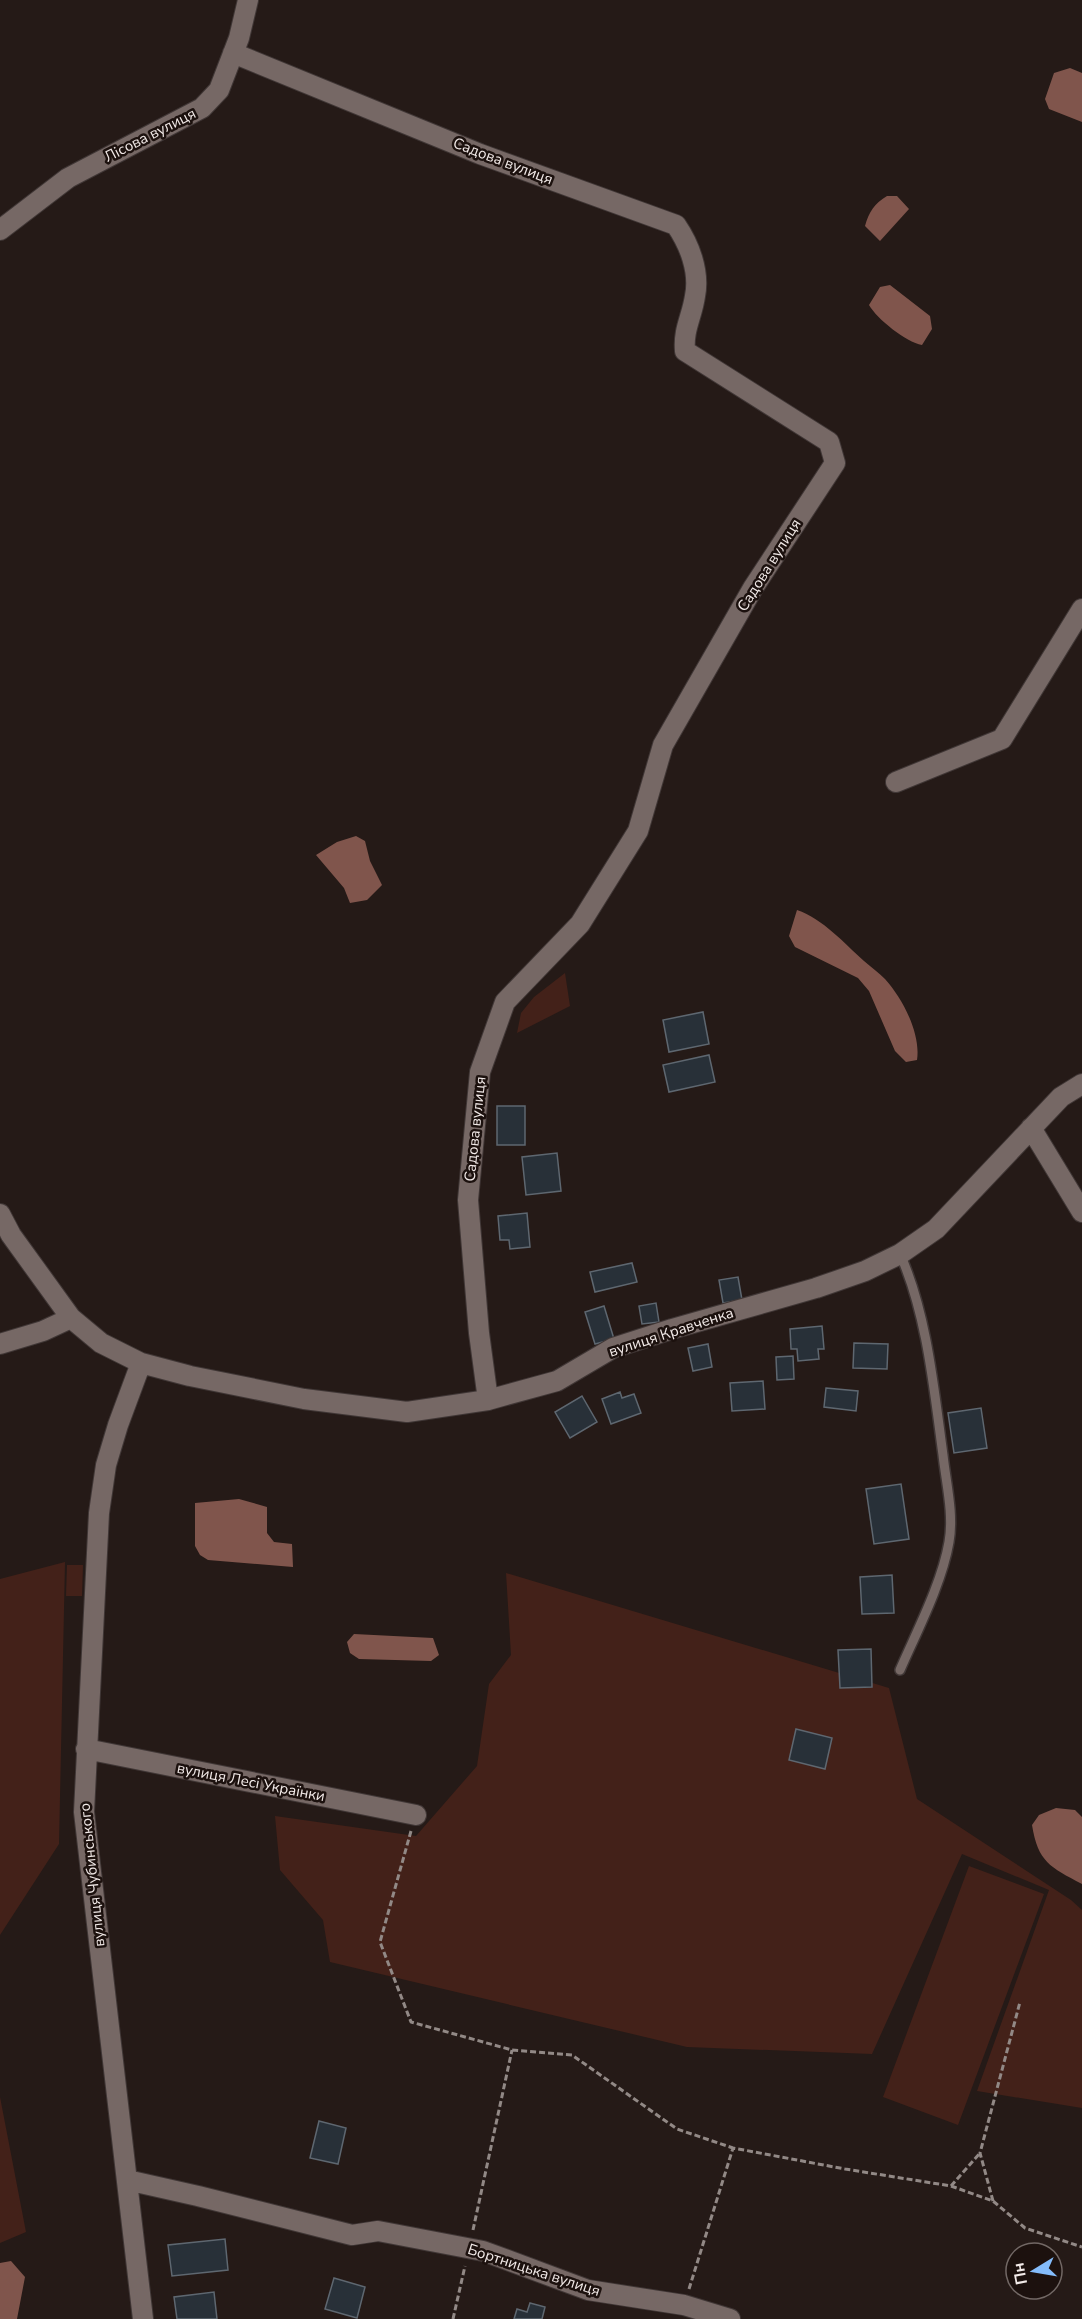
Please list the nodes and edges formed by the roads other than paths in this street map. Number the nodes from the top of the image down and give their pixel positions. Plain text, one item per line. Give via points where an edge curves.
1 (248, 0) edge
2 (233, 53) junction
3 (0, 230) edge
4 (1082, 609) edge
5 (896, 782) dead end
6 (1082, 1084) edge
7 (1030, 1128) junction
8 (1082, 1212) edge
9 (0, 1214) edge
10 (900, 1254) junction
11 (71, 1318) junction
12 (0, 1344) edge
13 (141, 1363) junction
14 (488, 1400) junction
15 (900, 1670) dead end
16 (86, 1749) junction
17 (416, 1815) road end
18 (127, 2181) junction
19 (143, 2319) edge
20 (728, 2319) edge

1 - 2 street, Лісова вулиця
2 - 3 street, Лісова вулиця via 219,90 202,108 68,178
2 - 14 street, Садова вулиця via 480,154 676,225 688,243 696,294 684,335 685,351 829,442 835,463 753,588 663,745 638,831 580,924 505,1002 480,1072 468,1200
4 - 5 street via 1002,739
6 - 7 street, вулиця Кравченка via 1061,1097
7 - 8 street
7 - 10 street, вулиця Кравченка via 936,1229
9 - 11 street
10 - 14 street, вулиця Кравченка via 816,1288 613,1348 557,1381
10 - 15 lane via 909,1274 930,1361 950,1514 949,1542 934,1590
11 - 12 street
11 - 13 street, вулиця Кравченка via 101,1343
13 - 14 street, вулиця Кравченка via 304,1398 407,1412
13 - 16 street, вулиця Чубинського via 118,1425 103,1484
16 - 17 street, вулиця Лесі Українки
16 - 18 street, вулиця Чубинського via 84,1812
18 - 19 street, вулиця Чубинського
18 - 20 street, Бортницька вулиця via 352,2235 378,2231 483,2251 588,2290 684,2305

